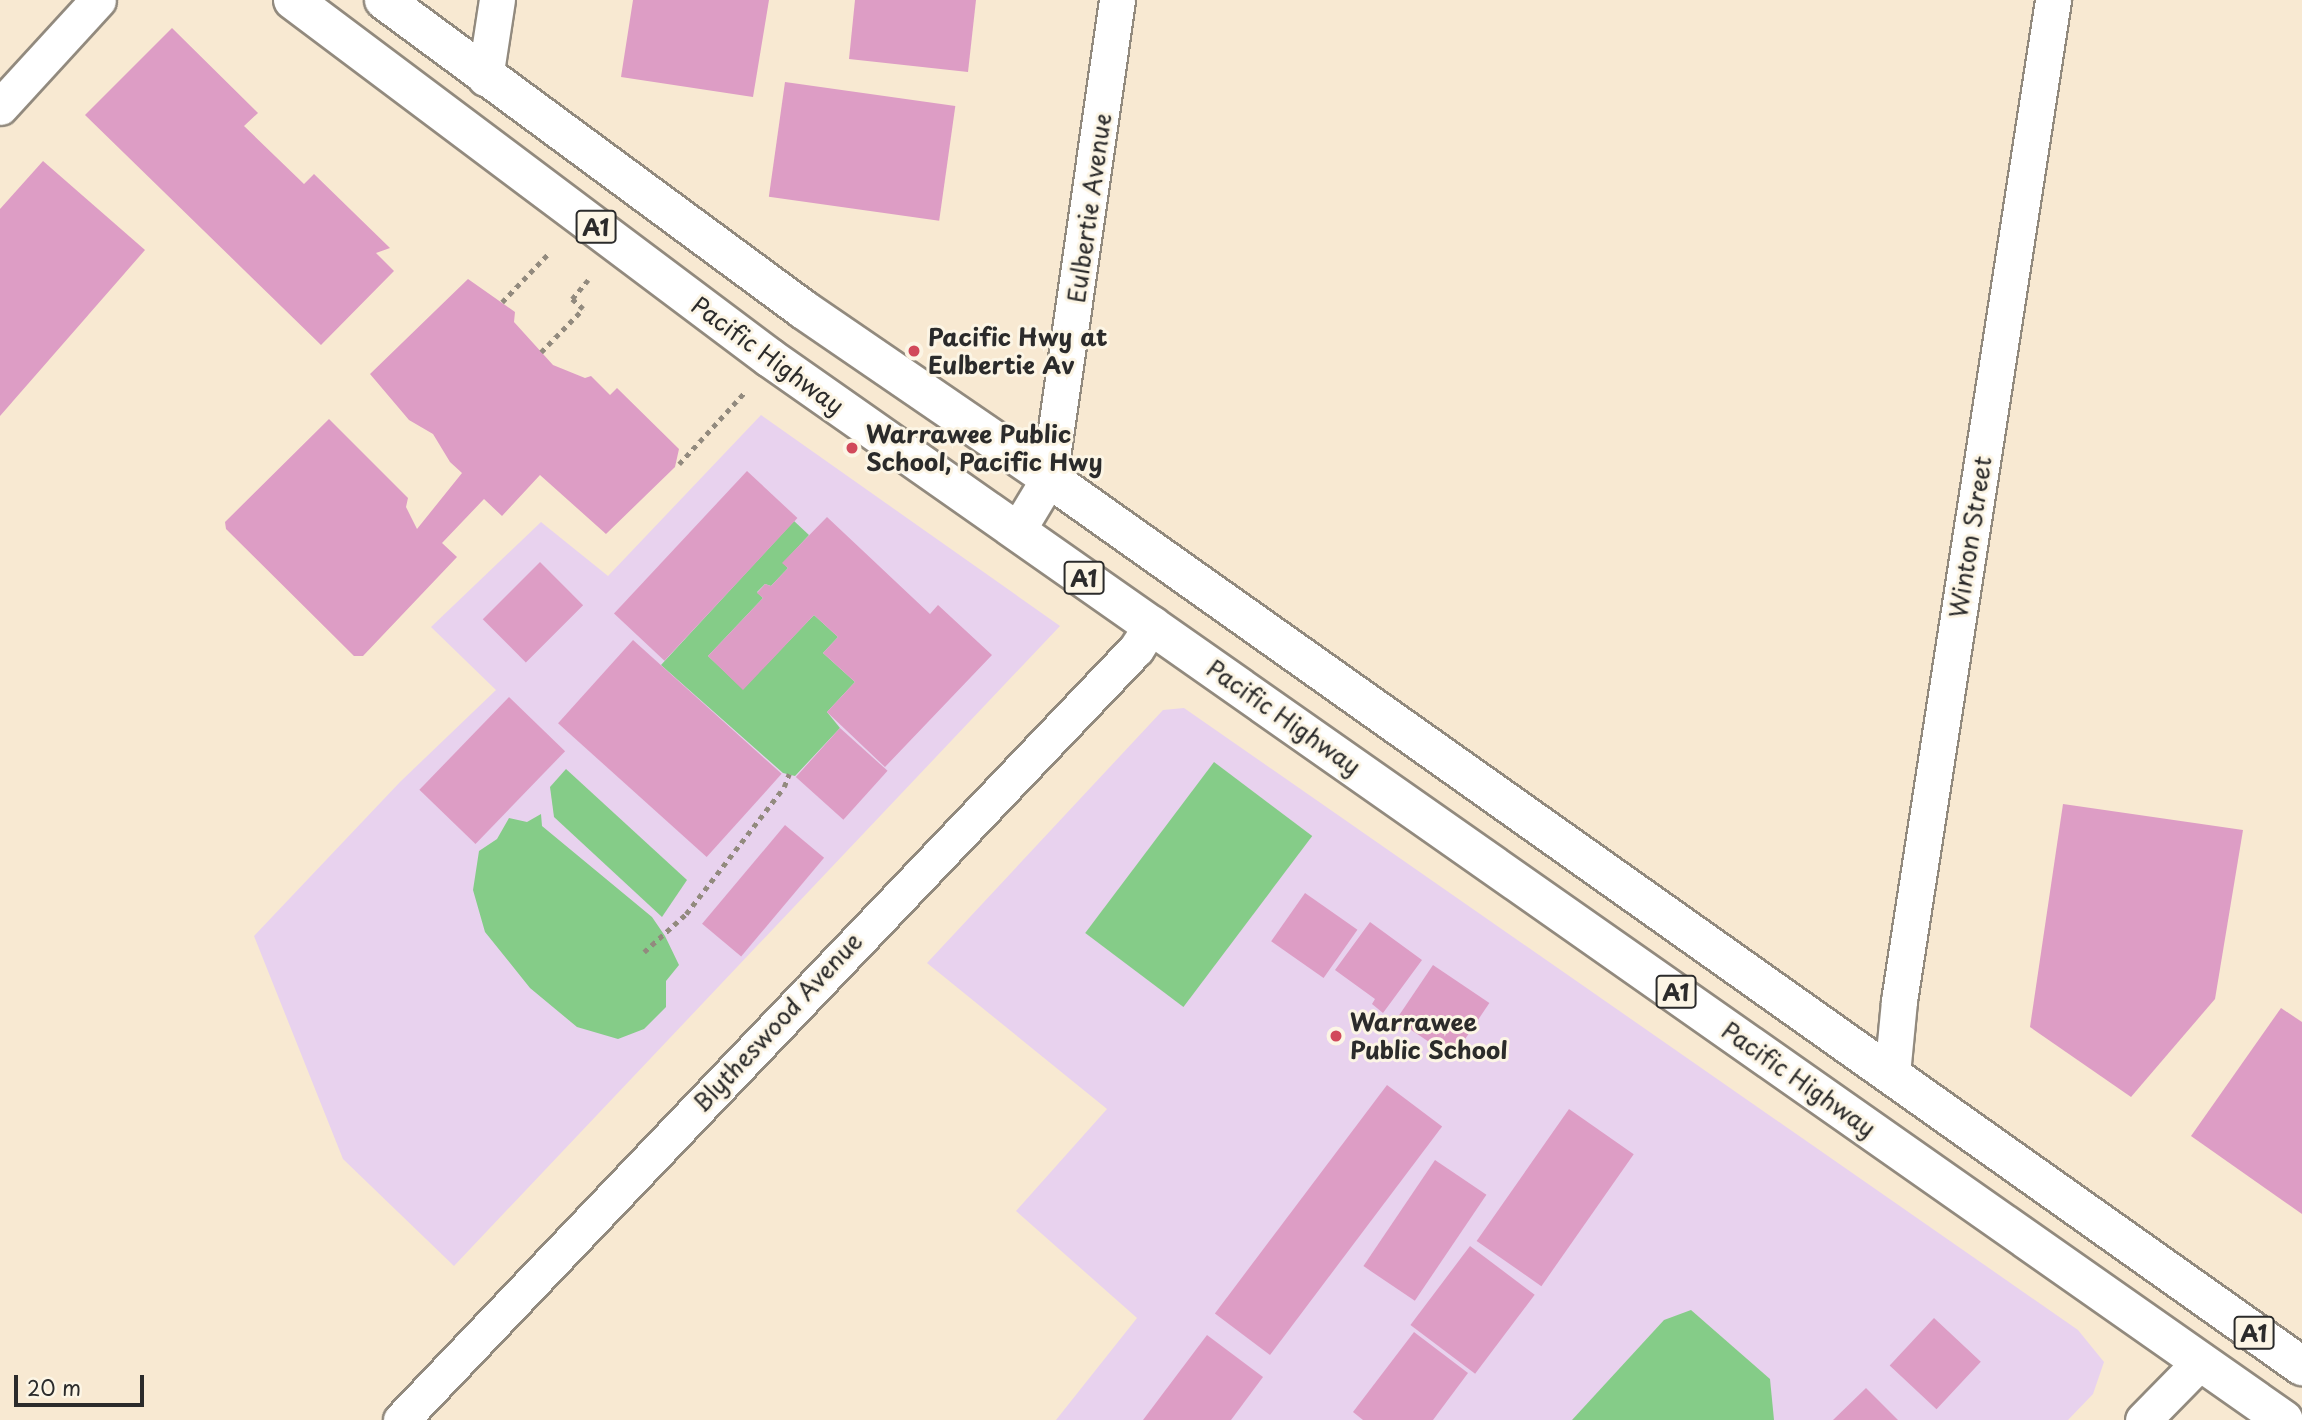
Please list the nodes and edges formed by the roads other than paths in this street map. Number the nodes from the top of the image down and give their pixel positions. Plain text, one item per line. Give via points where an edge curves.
1 (98, 0) edge
2 (293, 0) edge
3 (384, 0) edge
4 (497, 0) edge
5 (1118, 0) edge
6 (2053, 0) edge
7 (485, 78) junction
8 (0, 107) edge
9 (1049, 478) junction
10 (1017, 531) junction
11 (1152, 624) junction
12 (1892, 1074) junction
13 (2201, 1361) junction
14 (2302, 1366) edge
15 (401, 1420) edge
16 (2143, 1420) edge
17 (2284, 1420) edge

1 - 8 street
2 - 10 highway, Pacific Highway / A1 via 770,358
3 - 7 highway, A1
4 - 7 street
5 - 9 street, Eulbertie Avenue
6 - 12 street, Winton Street via 1899,1001
7 - 9 highway, A1 via 804,310
9 - 10 street, Eulbertie Avenue
9 - 12 highway, A1
10 - 11 highway, Pacific Highway / A1
11 - 13 highway, Pacific Highway / A1
11 - 15 street, Blytheswood Avenue via 1136,649
12 - 14 highway, A1
13 - 16 street
13 - 17 highway, Pacific Highway / A1

